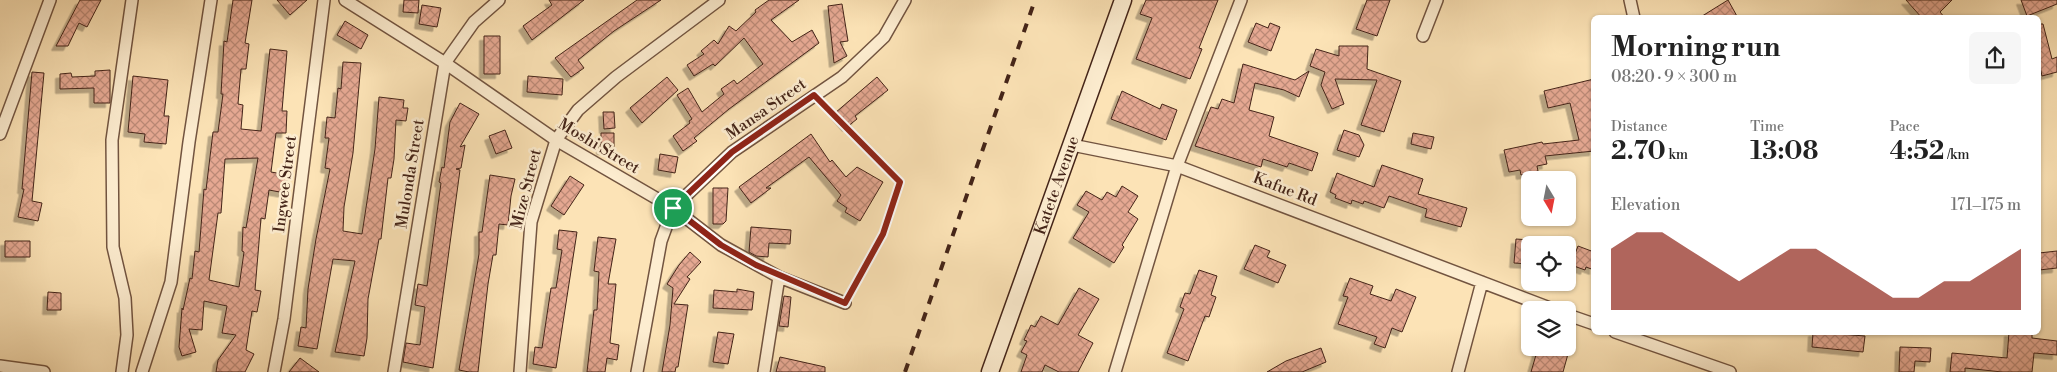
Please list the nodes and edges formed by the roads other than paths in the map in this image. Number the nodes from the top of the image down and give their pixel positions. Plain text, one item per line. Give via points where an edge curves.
1 (50, 0) edge
2 (132, 0) edge
3 (211, 0) edge
4 (324, 0) edge
5 (344, 0) edge
6 (499, 0) edge
7 (719, 0) edge
8 (906, 0) edge
9 (1123, 0) edge
10 (1241, 0) edge
11 (1437, 0) edge
12 (1630, 0) edge
13 (1633, 15) edge
14 (1422, 36) dead end
15 (446, 63) junction
16 (0, 134) edge
17 (556, 140) junction
18 (1072, 145) junction
19 (1178, 166) junction
20 (673, 208) junction
21 (779, 276) junction
22 (1482, 282) junction
23 (1532, 301) edge
24 (845, 303) road end
25 (1576, 317) edge
26 (1591, 323) edge
27 (1622, 335) edge
28 (1649, 335) edge
29 (1647, 345) junction
30 (0, 366) edge
31 (44, 372) edge
32 (122, 372) edge
33 (142, 372) edge
34 (274, 372) edge
35 (394, 372) edge
36 (520, 372) edge
37 (637, 372) edge
38 (764, 372) edge
39 (990, 372) edge
40 (1115, 372) edge
41 (1458, 372) edge
42 (1730, 372) edge

1 - 16 street
2 - 32 street via 112,140 114,247 125,298 127,335
3 - 33 street via 171,282
4 - 34 street, Ingwee Street via 297,226
5 - 15 street, Moshi Street
6 - 15 street, Mulonda Street via 474,22
7 - 17 street, Mize Street via 616,77 578,110
8 - 20 street, Mansa Street via 884,37 842,77 732,152
9 - 18 street, Katete Avenue
10 - 19 street
11 - 14 street
12 - 13 street
15 - 17 street, Moshi Street
15 - 35 street, Mulonda Street
17 - 20 street, Moshi Street
17 - 36 street, Mize Street via 531,222
18 - 19 street, Kafue Rd
18 - 39 street, Katete Avenue
19 - 22 street, Kafue Rd
19 - 40 street
20 - 21 street, Moshi Street via 721,245
20 - 37 street, Mansa Street via 659,250
21 - 24 street, Moshi Street
21 - 38 street
22 - 23 street, Kafue Rd
22 - 41 street
25 - 26 street
27 - 29 street
28 - 29 street
29 - 42 street
30 - 31 street

